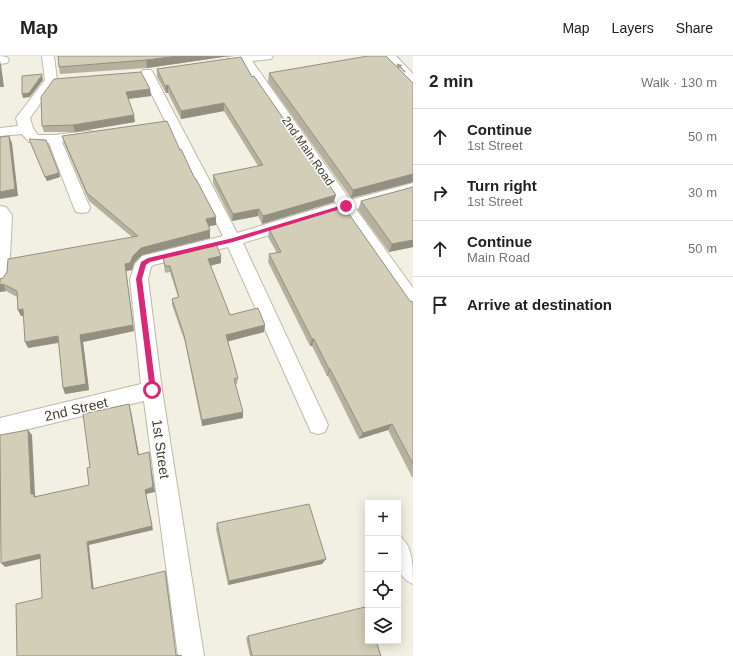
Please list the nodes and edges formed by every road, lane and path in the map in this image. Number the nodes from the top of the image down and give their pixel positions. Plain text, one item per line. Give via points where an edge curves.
1 (48, 56) edge
2 (267, 56) edge
3 (388, 56) edge
4 (244, 59) junction
5 (221, 62) edge
6 (162, 70) edge
7 (147, 73) junction
8 (132, 74) edge
9 (66, 79) edge
10 (51, 80) junction
11 (413, 81) edge
12 (26, 129) junction
13 (0, 132) edge
14 (102, 133) edge
15 (54, 139) junction
16 (413, 188) edge
17 (346, 206) junction
18 (82, 208) dead end
19 (0, 211) edge
20 (233, 240) junction
21 (0, 278) edge
22 (413, 302) edge
23 (152, 390) junction
24 (318, 425) dead end
25 (0, 427) edge
26 (401, 552) edge
27 (413, 572) edge
28 (191, 656) edge

1 - 10 street
2 - 4 street
11 -> 3 street
4 - 5 street
4 - 17 street, 2nd Main Road
6 - 7 street
7 - 8 street
7 - 20 street via 165,123
9 - 10 street
10 - 12 street via 23,118
12 - 13 street
12 - 15 street via 34,139
14 - 15 street
15 - 18 street
16 - 17 street
17 - 20 street
17 - 22 street, 2nd Main Road
19 - 21 street via 4,215
20 - 23 street, 1st Street via 148,260 143,264 139,279
20 - 24 street
23 - 25 street, 2nd Street
23 - 28 street, 1st Street
26 - 27 street

